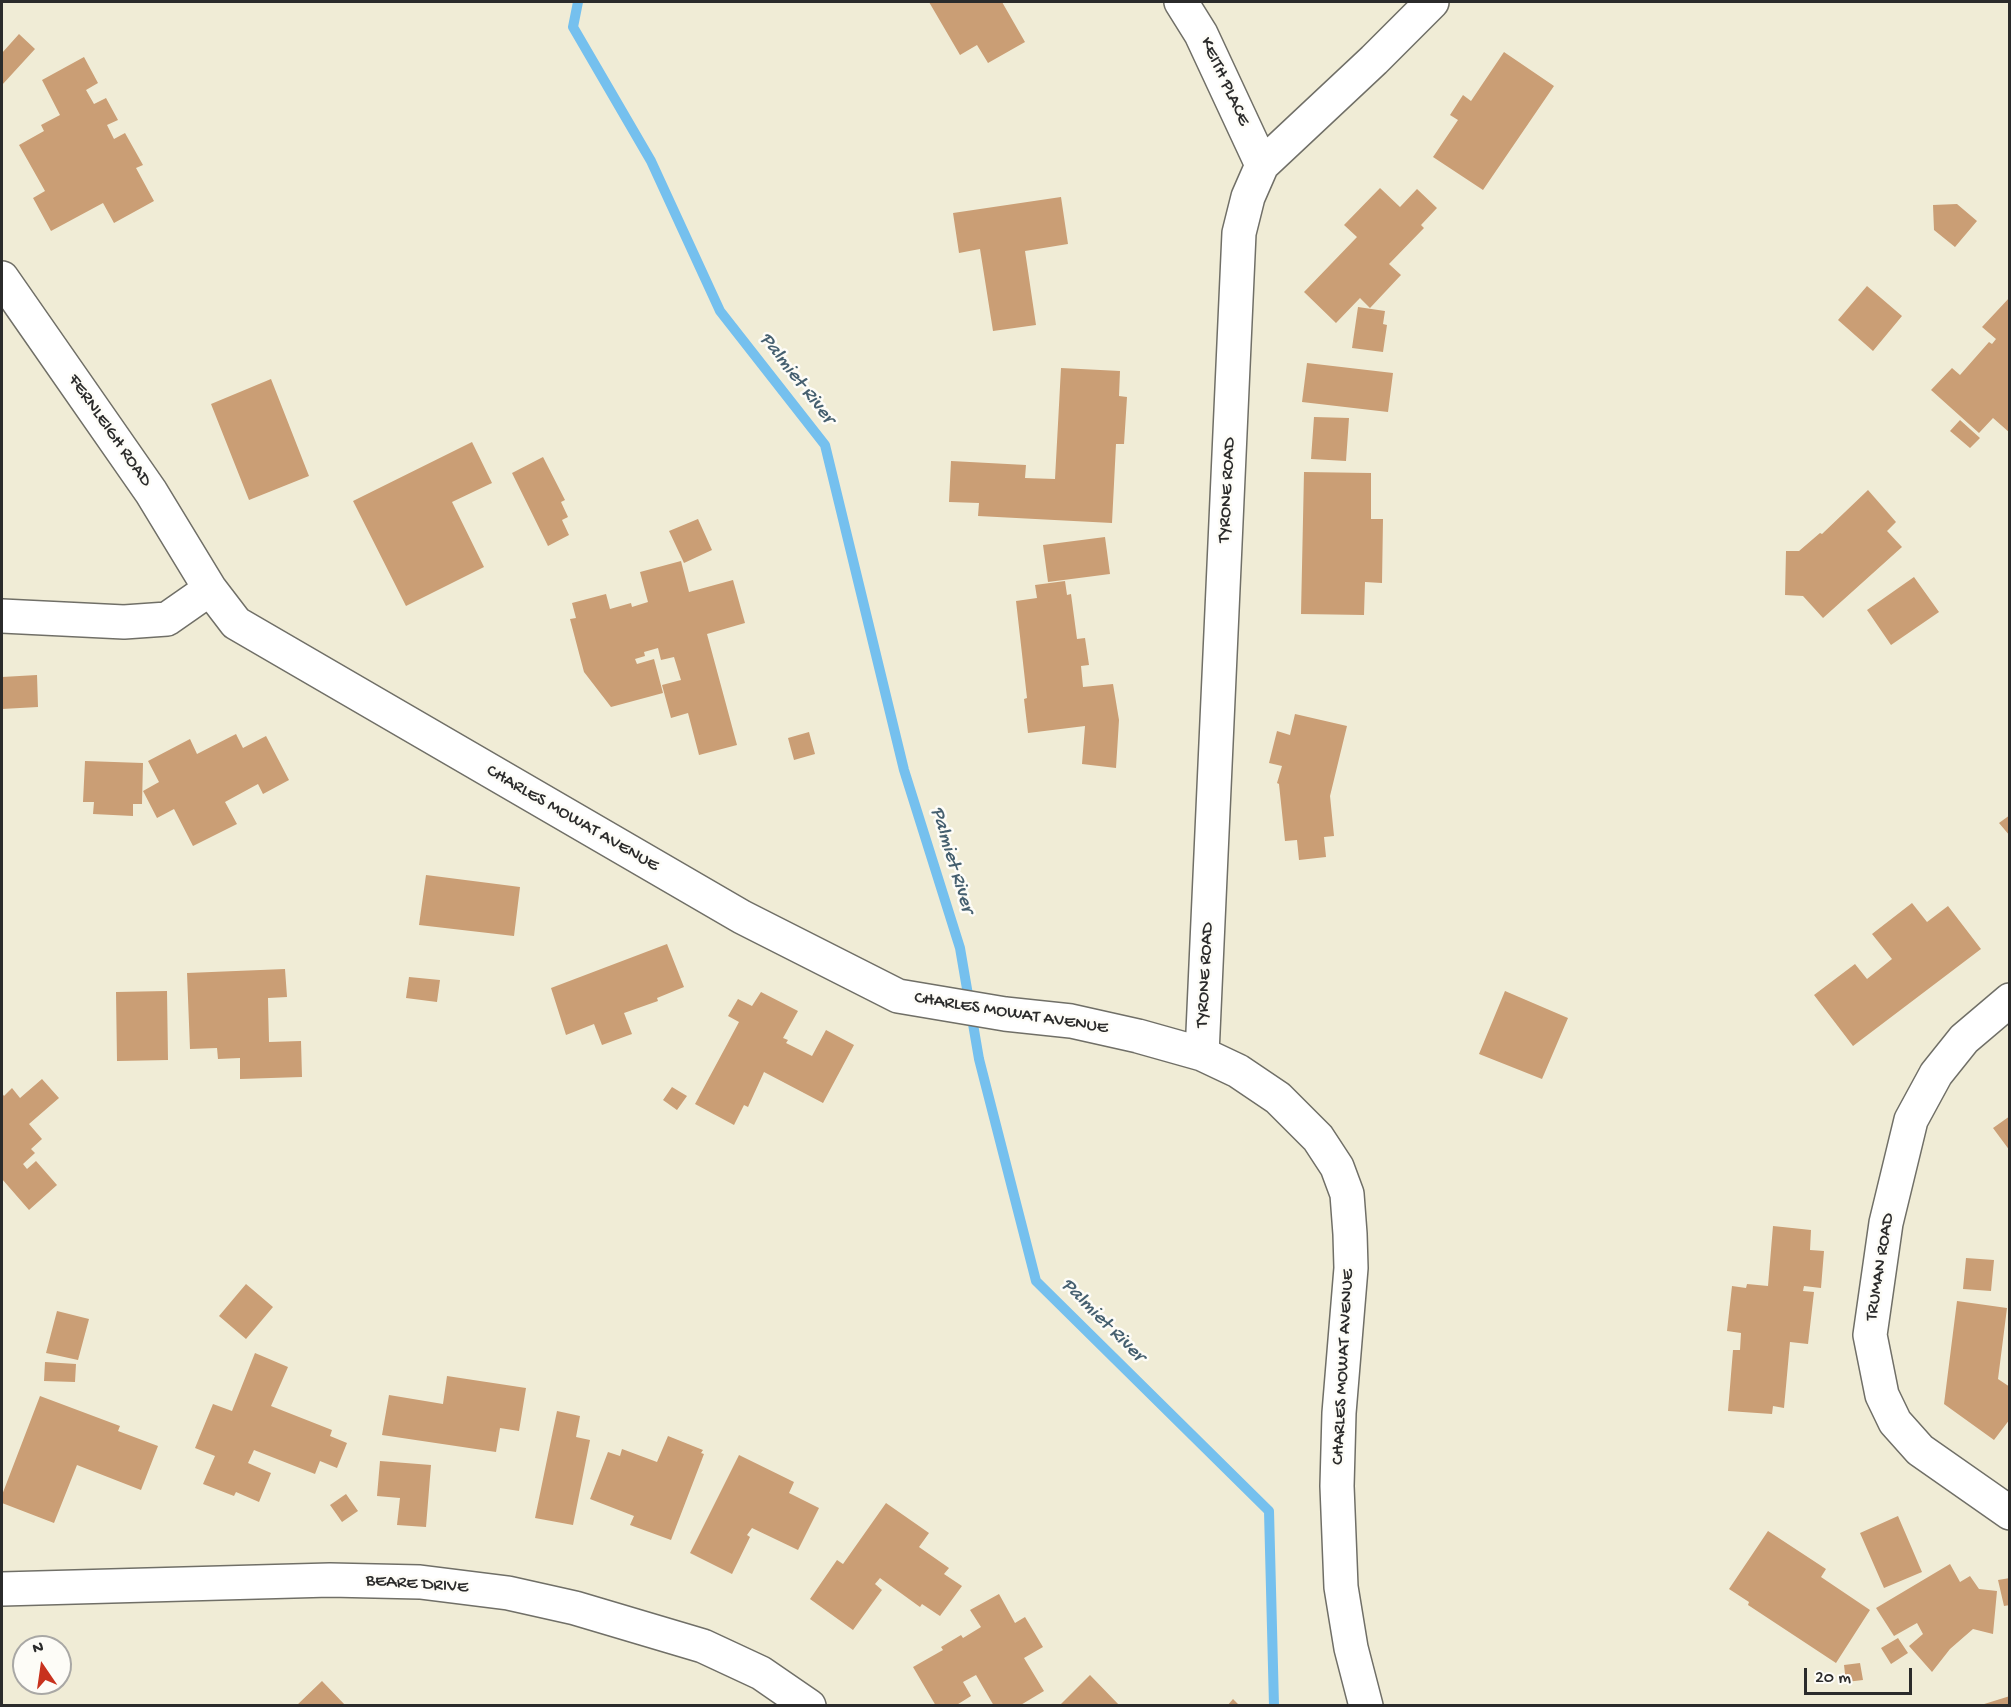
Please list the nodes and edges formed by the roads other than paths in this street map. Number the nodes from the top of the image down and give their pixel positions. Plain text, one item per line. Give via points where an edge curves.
1 (1181, 2) edge
2 (1432, 2) edge
3 (1262, 165) junction
4 (2, 278) edge
5 (210, 589) junction
6 (2, 616) edge
7 (2010, 1000) edge
8 (1202, 1054) junction
9 (2010, 1513) edge
10 (2, 1589) edge
11 (809, 1706) edge
12 (1366, 1706) edge

1 - 3 street, KEITH PLACE via 1202,34
2 - 3 street, TYRONE ROAD
3 - 8 street, TYRONE ROAD via 1248,197 1239,233
4 - 5 street, FERNLEIGH ROAD via 151,492
5 - 6 street via 167,619 124,622
5 - 8 street, CHARLES MOWAT AVENUE via 236,623 742,917 898,996 1071,1021
7 - 9 street, TRUMAN ROAD via 1964,1039 1936,1074 1911,1120 1886,1223 1870,1335 1882,1395 1895,1422 1920,1450
8 - 12 street, CHARLES MOWAT AVENUE via 1238,1071 1278,1098 1317,1138 1336,1167 1347,1194 1351,1268 1337,1485 1341,1587
10 - 11 street, BEARE DRIVE via 330,1580 420,1582 508,1593 575,1608 703,1646 760,1673

